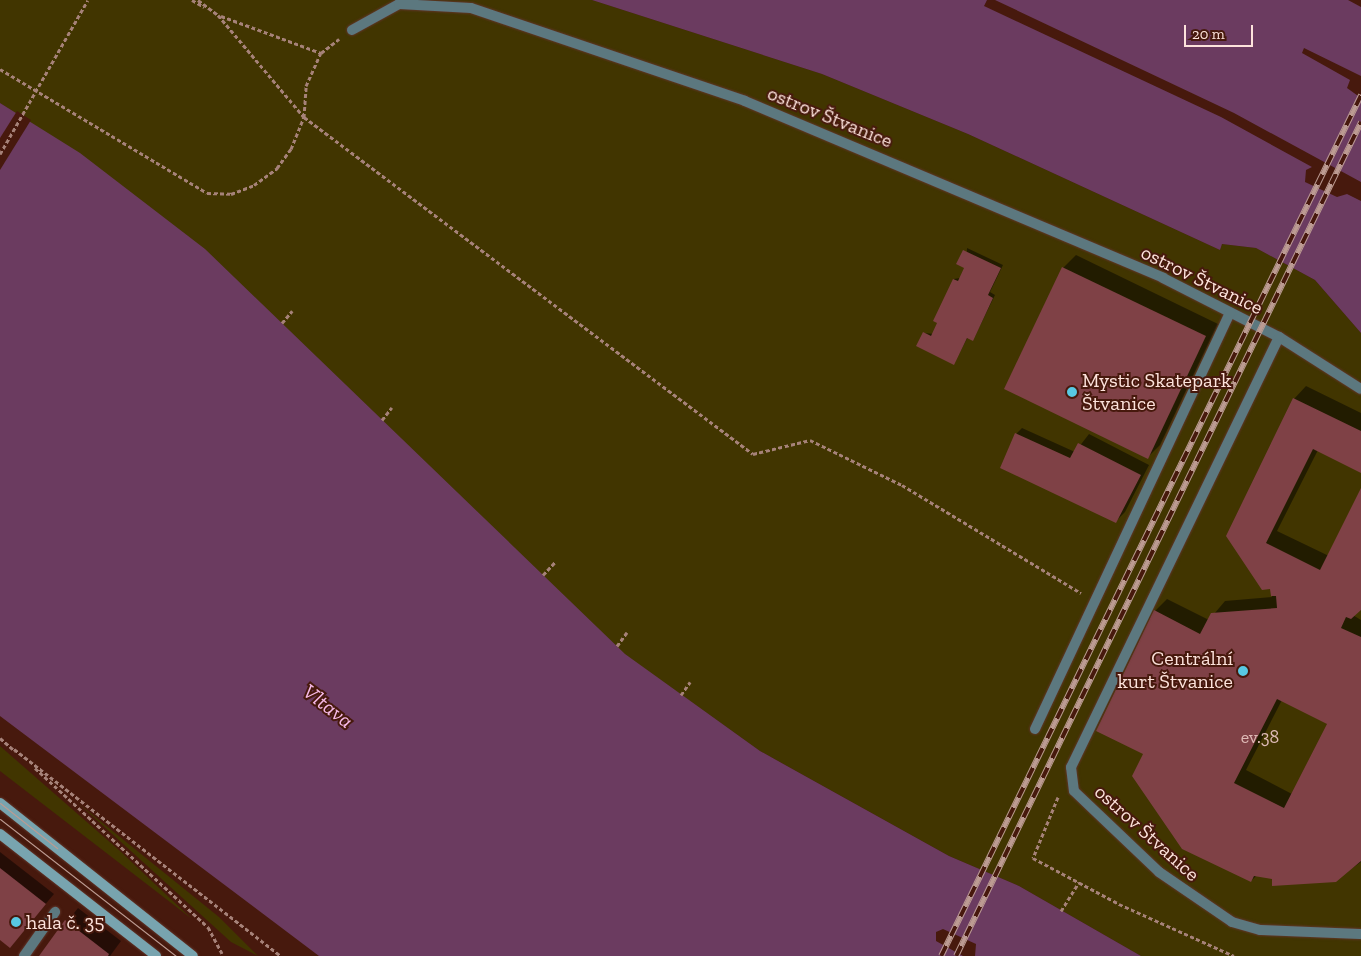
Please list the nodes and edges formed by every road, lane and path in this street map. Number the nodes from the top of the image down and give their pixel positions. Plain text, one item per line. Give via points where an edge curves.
1 (88, 0) edge
2 (192, 0) edge
3 (198, 0) edge
4 (218, 15) junction
5 (352, 30) joint
6 (321, 53) junction
7 (0, 69) edge
8 (304, 117) junction
9 (0, 154) edge
10 (292, 311) dead end
11 (1230, 312) junction
12 (282, 323) dead end
13 (1279, 337) junction
14 (1361, 389) edge
15 (392, 407) dead end
16 (382, 420) dead end
17 (556, 561) dead end
18 (544, 575) dead end
19 (1095, 601) junction
20 (627, 632) dead end
21 (617, 646) dead end
22 (690, 682) dead end
23 (681, 695) dead end
24 (1035, 729) dead end
25 (0, 738) edge
26 (14, 749) junction
27 (1060, 794) dead end
28 (0, 803) edge
29 (0, 834) edge
30 (1079, 882) junction
31 (1061, 911) dead end
32 (55, 912) dead end
33 (1361, 934) edge
34 (222, 953) dead end
35 (24, 956) edge
36 (156, 956) edge
37 (193, 956) edge
38 (281, 956) edge
39 (1234, 956) edge

1 - 9 path, bridge
2 - 4 path
3 - 4 path
4 - 6 path
4 - 8 path
5 - 6 path
5 - 11 lane, ostrov Štvanice via 400,4 426,4 471,8 546,32 745,101 907,166
6 - 8 path via 306,86
7 - 8 path via 207,193 231,194 254,186 277,168 291,150
8 - 19 path via 441,224 754,454 810,440 902,485
10 - 12 path
11 - 13 lane, ostrov Štvanice
11 - 19 lane
13 - 14 lane, ostrov Štvanice
13 - 33 lane, ostrov Štvanice via 1071,767 1074,791 1159,872 1232,922 1260,930
15 - 16 path
17 - 18 path
19 - 24 lane
20 - 21 path
22 - 23 path
25 - 26 path
26 - 34 path via 208,927
26 - 38 path
27 - 30 path via 1033,858
28 - 37 street
29 - 36 street
30 - 31 path
30 - 39 path
32 - 35 lane

